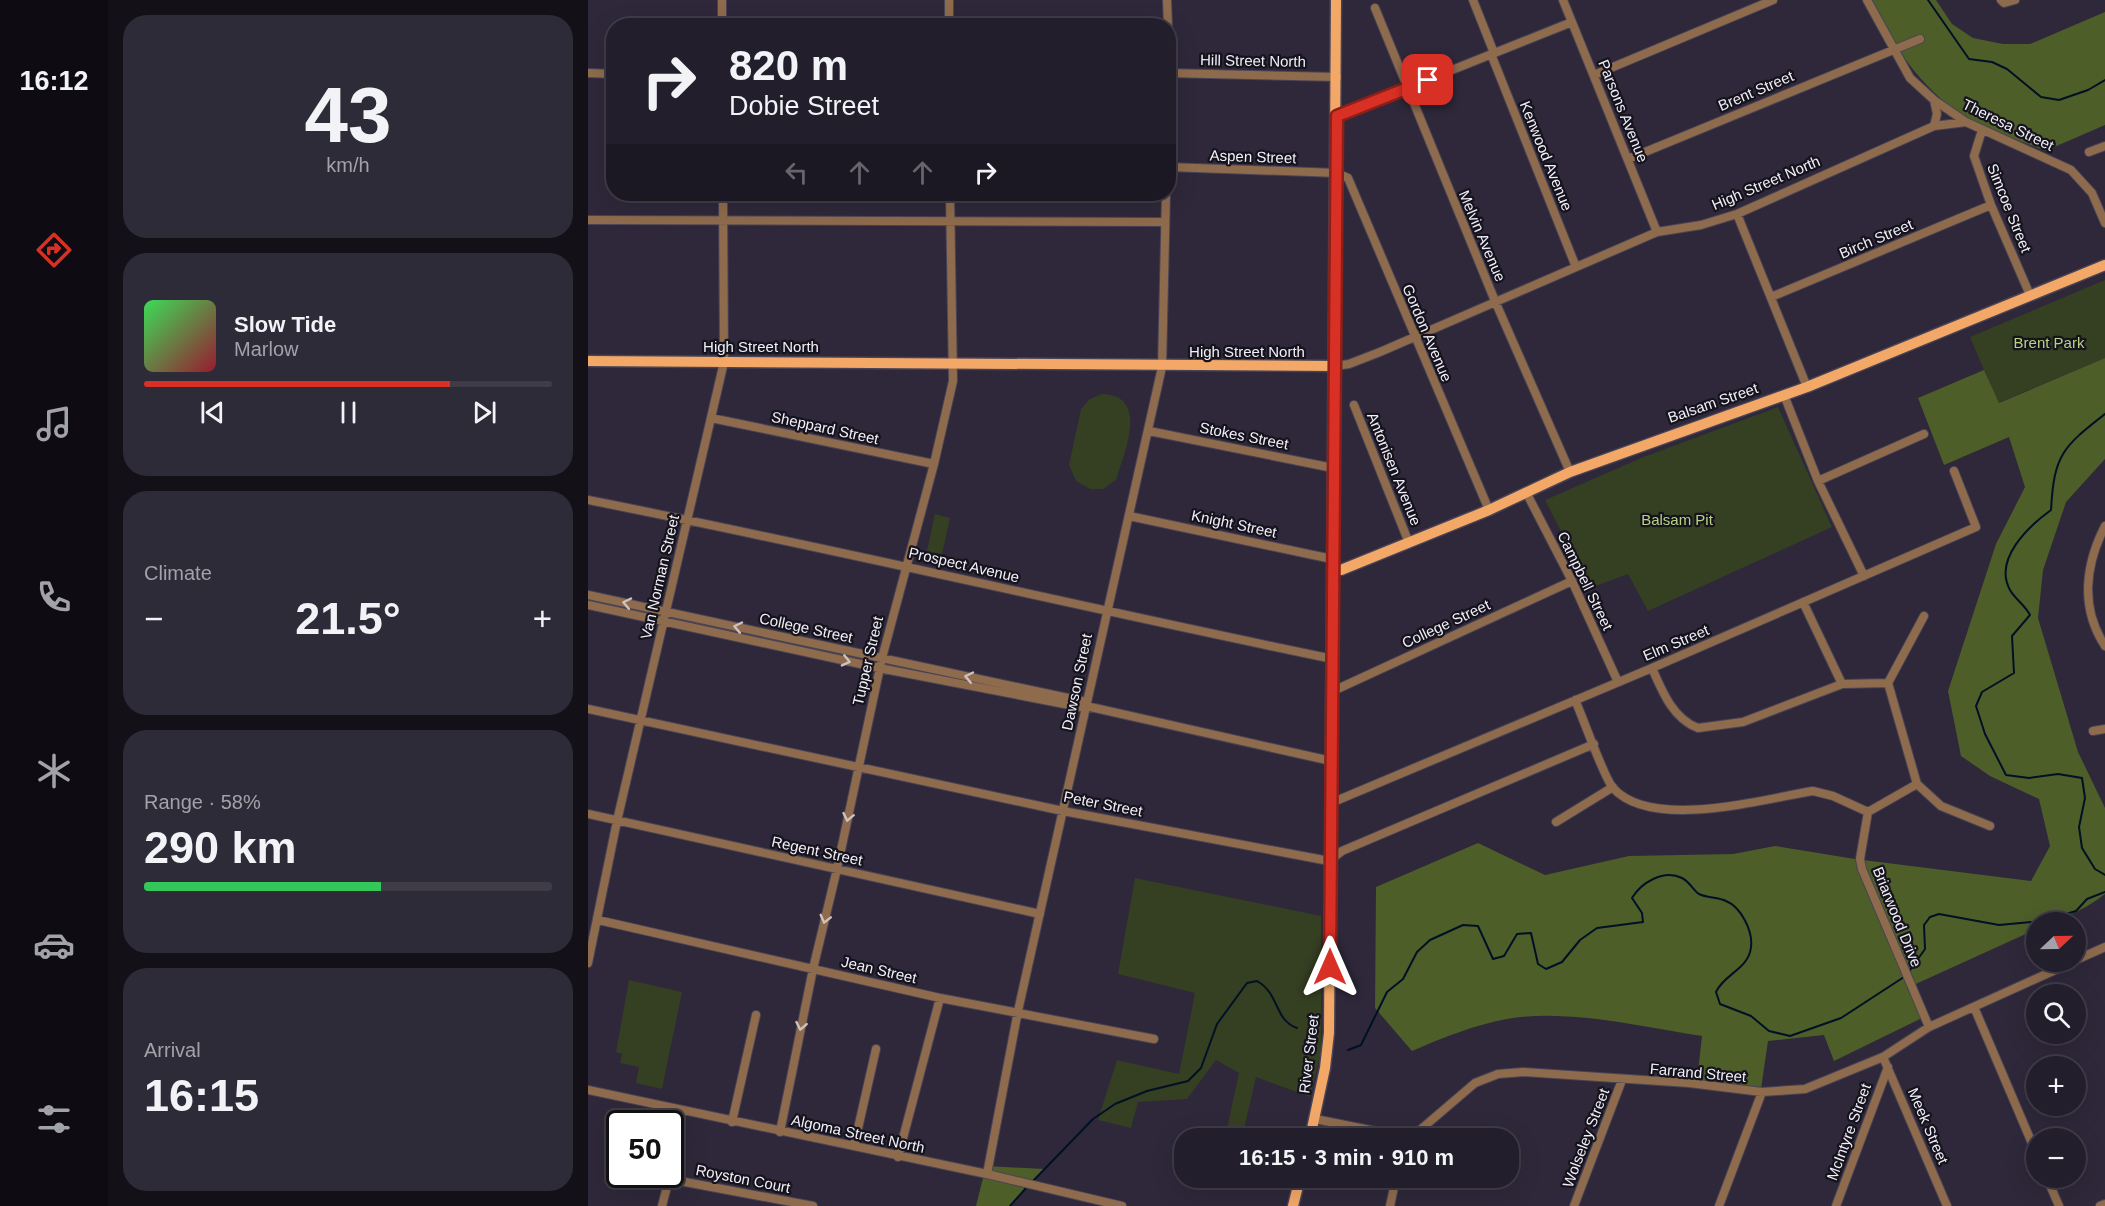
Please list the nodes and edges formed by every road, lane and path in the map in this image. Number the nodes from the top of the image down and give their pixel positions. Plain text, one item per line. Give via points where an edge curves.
1 (722, 0) edge
2 (949, 0) edge
3 (1167, 0) edge
4 (1336, 0) edge
5 (1473, 0) edge
6 (1563, 0) edge
7 (1773, 0) edge
8 (1867, 0) edge
9 (1375, 8) dead end
10 (722, 18) edge
11 (949, 18) edge
12 (1168, 18) edge
13 (1572, 22) junction
14 (1920, 39) dead end
15 (1894, 48) junction
16 (1493, 54) junction
17 (588, 73) edge
18 (1176, 73) edge
19 (606, 74) edge
20 (1594, 75) junction
21 (1337, 77) junction
22 (1407, 89) junction
23 (1934, 100) junction
24 (1337, 116) junction
25 (1966, 122) junction
26 (1934, 126) junction
27 (1982, 130) junction
28 (2105, 146) edge
29 (2089, 152) dead end
30 (1628, 159) junction
31 (1176, 167) edge
32 (1337, 173) junction
33 (723, 201) edge
34 (950, 201) edge
35 (1166, 201) edge
36 (1991, 206) junction
37 (1737, 214) junction
38 (588, 220) edge
39 (723, 221) junction
40 (950, 221) junction
41 (1165, 222) junction
42 (2105, 223) edge
43 (1657, 232) junction
44 (2105, 265) edge
45 (1576, 267) junction
46 (2030, 296) junction
47 (1771, 297) junction
48 (1495, 301) junction
49 (1414, 338) junction
50 (588, 361) edge
51 (724, 362) junction
52 (952, 363) junction
53 (1335, 366) junction
54 (1162, 367) junction
55 (1807, 387) junction
56 (1784, 395) junction
57 (1354, 405) dead end
58 (711, 418) junction
59 (1149, 431) junction
60 (1924, 434) dead end
61 (934, 464) junction
62 (1333, 468) junction
63 (1954, 471) dead end
64 (1570, 472) junction
65 (1818, 481) junction
66 (1526, 492) junction
67 (588, 500) edge
68 (1489, 510) junction
69 (1130, 516) junction
70 (688, 519) junction
71 (2105, 526) edge
72 (1409, 543) junction
73 (906, 564) junction
74 (1332, 565) junction
75 (1864, 576) junction
76 (1572, 581) junction
77 (588, 595) edge
78 (1803, 602) junction
79 (588, 605) edge
80 (665, 611) junction
81 (1106, 612) junction
82 (1924, 616) dead end
83 (663, 621) junction
84 (2105, 646) edge
85 (815, 649) junction
86 (882, 658) junction
87 (1333, 659) junction
88 (879, 668) junction
89 (1652, 668) junction
90 (1618, 682) junction
91 (1888, 683) junction
92 (1842, 684) junction
93 (1333, 691) junction
94 (1575, 700) junction
95 (1086, 706) junction
96 (588, 709) edge
97 (642, 720) junction
98 (2105, 729) edge
99 (2093, 731) dead end
100 (1594, 744) junction
101 (1332, 761) junction
102 (859, 766) junction
103 (1917, 784) junction
104 (1612, 787) junction
105 (1331, 803) junction
106 (1063, 810) junction
107 (1868, 812) junction
108 (588, 814) edge
109 (617, 821) junction
110 (1556, 822) dead end
111 (1990, 826) dead end
112 (1329, 861) junction
113 (837, 869) junction
114 (1040, 914) junction
115 (598, 920) junction
116 (2105, 947) edge
117 (2086, 956) edge
118 (588, 963) edge
119 (813, 969) junction
120 (2050, 972) edge
121 (940, 998) junction
122 (1974, 1007) junction
123 (1018, 1011) junction
124 (756, 1015) dead end
125 (1929, 1027) junction
126 (1155, 1040) dead end
127 (876, 1049) dead end
128 (1883, 1057) junction
129 (1888, 1066) junction
130 (1622, 1080) junction
131 (588, 1090) edge
132 (1762, 1092) junction
133 (678, 1110) edge
134 (684, 1111) edge
135 (1315, 1119) junction
136 (732, 1122) junction
137 (1313, 1128) edge
138 (1358, 1128) edge
139 (1422, 1128) edge
140 (2026, 1129) edge
141 (780, 1132) junction
142 (854, 1146) junction
143 (898, 1157) junction
144 (987, 1174) junction
145 (684, 1178) edge
146 (667, 1188) edge
147 (1298, 1188) edge
148 (1394, 1188) edge
149 (2051, 1188) edge
150 (2105, 1204) edge
151 (662, 1206) edge
152 (813, 1206) edge
153 (1122, 1206) edge
154 (1293, 1206) edge
155 (1390, 1206) edge
156 (1574, 1206) edge
157 (1719, 1206) edge
158 (1836, 1206) edge
159 (1947, 1206) edge
160 (2059, 1206) edge
161 (2100, 1206) edge

1 - 10 street
2 - 11 street
3 - 12 street
4 - 21 main road, River Street
5 - 16 street, Kenwood Avenue
6 - 13 street, Parsons Avenue
7 - 20 street
8 - 15 street, Theresa Street
9 - 22 street, Melvin Avenue
13 - 16 street
13 - 20 street, Parsons Avenue
14 - 15 street, Brent Street
15 - 23 street, Theresa Street via 1910,78
15 - 30 street, Brent Street
16 - 22 street
16 - 45 street, Kenwood Avenue
17 - 19 street
18 - 21 street, Hill Street North
20 - 30 street, Parsons Avenue
21 - 24 main road, River Street
22 - 24 street
22 - 48 street, Melvin Avenue
23 - 25 street, Theresa Street
23 - 26 street
24 - 32 main road, River Street
25 - 26 street, High Street North
25 - 27 street, Theresa Street
26 - 37 street, High Street North
27 - 36 street, Simcoe Street via 1974,156
27 - 42 street, Theresa Street via 2071,171 2092,193
28 - 29 street
30 - 43 street, Parsons Avenue
31 - 32 street, Aspen Street
32 - 49 street, Gordon Avenue via 1348,178
32 - 53 main road, River Street
33 - 39 street, Van Norman Street
34 - 40 street, Tupper Street
35 - 41 street, Dawson Street
36 - 46 street, Simcoe Street
36 - 47 street, Birch Street
37 - 43 street, High Street North
37 - 47 street
38 - 39 street
39 - 40 street
39 - 51 street, Van Norman Street
40 - 41 street
40 - 52 street, Tupper Street
41 - 54 street, Dawson Street
43 - 45 street, High Street North
44 - 46 main road, Balsam Street
45 - 48 street, High Street North
46 - 55 main road, Balsam Street
47 - 55 street
48 - 49 street, High Street North
48 - 64 street, Melvin Avenue
49 - 53 street, High Street North
49 - 68 street, Gordon Avenue
50 - 51 main road, High Street North
51 - 52 main road, High Street North
51 - 58 street, Van Norman Street
52 - 54 main road, High Street North
52 - 61 street, Tupper Street via 953,381
53 - 54 main road, High Street North
53 - 62 main road, River Street
54 - 59 street, Dawson Street
55 - 56 main road, Balsam Street
56 - 64 main road, Balsam Street
56 - 65 street
57 - 72 street, Antonisen Avenue
58 - 61 street, Sheppard Street
58 - 70 street, Van Norman Street
59 - 62 street, Stokes Street
59 - 69 street, Dawson Street
60 - 65 street
61 - 73 street, Tupper Street
62 - 74 main road, River Street
63 - 75 street, Elm Street via 1976,527
64 - 66 main road, Balsam Street
65 - 75 street
66 - 68 main road, Balsam Street
66 - 76 street, Campbell Street
67 - 70 street, Prospect Avenue
68 - 72 main road, Balsam Street
69 - 74 street, Knight Street
69 - 81 street, Dawson Street
70 - 73 street, Prospect Avenue
70 - 80 street, Van Norman Street
71 - 84 street via 2088,575 2087,597 2090,615
72 - 74 main road, Balsam Street via 1341,570
73 - 81 street, Prospect Avenue
73 - 86 street, Tupper Street
74 - 87 main road, River Street
75 - 78 street, Elm Street
76 - 90 street, Campbell Street
76 - 93 street, College Street
80 -> 77 street, College Street
78 - 89 street, Elm Street
78 - 92 street
79 - 83 street, College Street
80 - 83 street, Van Norman Street
85 -> 80 street, College Street
81 - 87 street, Prospect Avenue
81 - 95 street, Dawson Street
82 - 91 street
83 - 85 street, College Street
83 - 97 street, Van Norman Street
85 - 86 street, College Street
85 -> 88 street, College Street
86 - 88 street, Tupper Street
95 -> 86 street, College Street via 1082,701
87 - 93 main road, River Street
88 - 95 street, College Street
88 - 102 street, Tupper Street
89 - 90 street, Elm Street
89 - 92 street via 1667,700 1691,726 1698,728 1743,722
90 - 94 street, Elm Street
91 - 92 street
91 - 103 street
93 - 101 main road, River Street
94 - 100 street
94 - 105 street, Elm Street
95 - 101 street, College Street
95 - 106 street, Dawson Street
96 - 97 street, Peter Street
97 - 102 street, Peter Street
97 - 109 street, Van Norman Street
98 - 99 street
100 - 104 street
100 - 112 street via 1342,851
101 - 105 main road, River Street
102 - 106 street, Peter Street
102 -> 113 street, Tupper Street
103 - 107 street
103 - 111 street via 1941,806
104 - 107 street via 1643,806 1662,808 1689,810 1813,791
104 - 110 street
105 - 112 main road, River Street
106 - 112 street, Peter Street
106 - 114 street, Dawson Street
107 - 125 street, Briarwood Drive via 1862,868
108 - 109 street, Regent Street
109 - 113 street, Regent Street
109 - 115 street, Van Norman Street
112 - 135 main road, River Street via 1329,1034
113 - 114 street, Regent Street
113 -> 119 street, Tupper Street
114 - 123 street, Dawson Street
115 - 118 street, Van Norman Street
115 - 119 street, Jean Street
116 - 117 street, Farrand Street
119 - 121 street, Jean Street
119 -> 141 street, Tupper Street
120 - 122 street, Farrand Street
121 - 123 street, Jean Street
121 - 143 street
122 - 125 street, Farrand Street
122 - 140 street
123 - 126 street, Jean Street
123 - 144 street, Dawson Street
124 - 136 street
125 - 128 street, Farrand Street
127 - 142 street
128 - 129 street, Meek Street
128 - 132 street, Farrand Street via 1805,1089
129 - 158 street, McIntyre Street
129 - 159 street, Meek Street
130 - 132 street, Farrand Street
130 - 139 street, Farrand Street via 1523,1072 1498,1074 1475,1083
130 - 156 street, Wolseley Street
131 - 133 street, Algoma Street North
132 - 157 street
134 - 136 street, Algoma Street North
135 - 137 main road, River Street
135 - 138 street, Farrand Street
136 - 141 street, Algoma Street North
141 - 142 street, Algoma Street North
142 - 143 street, Algoma Street North
143 - 144 street, Algoma Street North
144 - 153 street, Algoma Street North
145 - 152 street, Royston Court
146 - 151 street
147 - 154 main road
148 - 155 street
149 - 160 street
150 - 161 street

